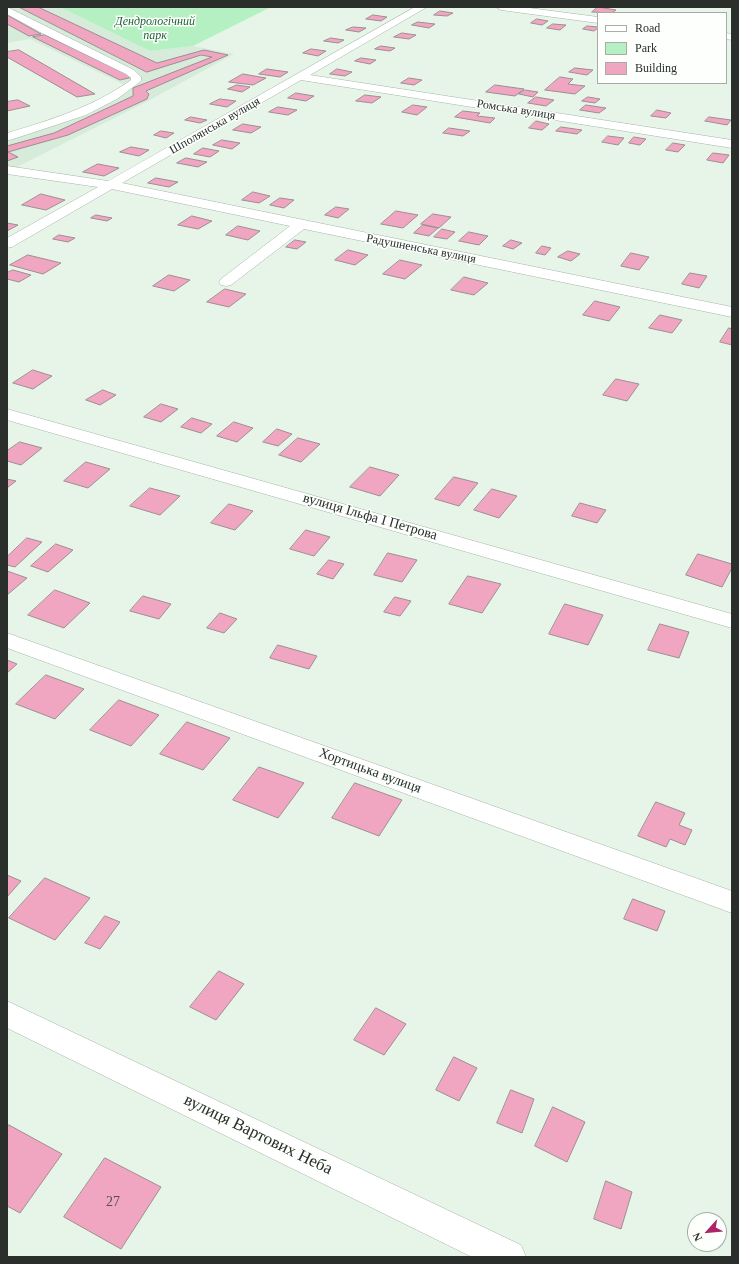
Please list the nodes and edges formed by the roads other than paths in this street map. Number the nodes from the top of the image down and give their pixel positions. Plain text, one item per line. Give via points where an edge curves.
1 (422, 7) edge
2 (501, 7) edge
3 (7, 10) edge
4 (597, 20) edge
5 (300, 77) junction
6 (7, 137) edge
7 (732, 144) edge
8 (7, 170) edge
9 (111, 185) junction
10 (301, 224) junction
11 (7, 244) edge
12 (226, 282) dead end
13 (732, 312) edge
14 (7, 414) edge
15 (732, 621) edge
16 (7, 640) edge
17 (732, 902) edge
18 (7, 1014) edge
19 (509, 1257) edge

1 - 5 street, Шполянська вулиця
2 - 4 street
3 - 6 street via 130,72 136,77 136,81 106,101 85,111
5 - 7 street, Ромська вулиця
5 - 9 street, Шполянська вулиця
8 - 9 street, Радушненська вулиця
9 - 10 street, Радушненська вулиця
9 - 11 street, Шполянська вулиця
10 - 12 street
10 - 13 street, Радушненська вулиця
14 - 15 street, вулиця Ільфа І Петрова
16 - 17 street, Хортицька вулиця
18 - 19 street, вулиця Вартових Неба

